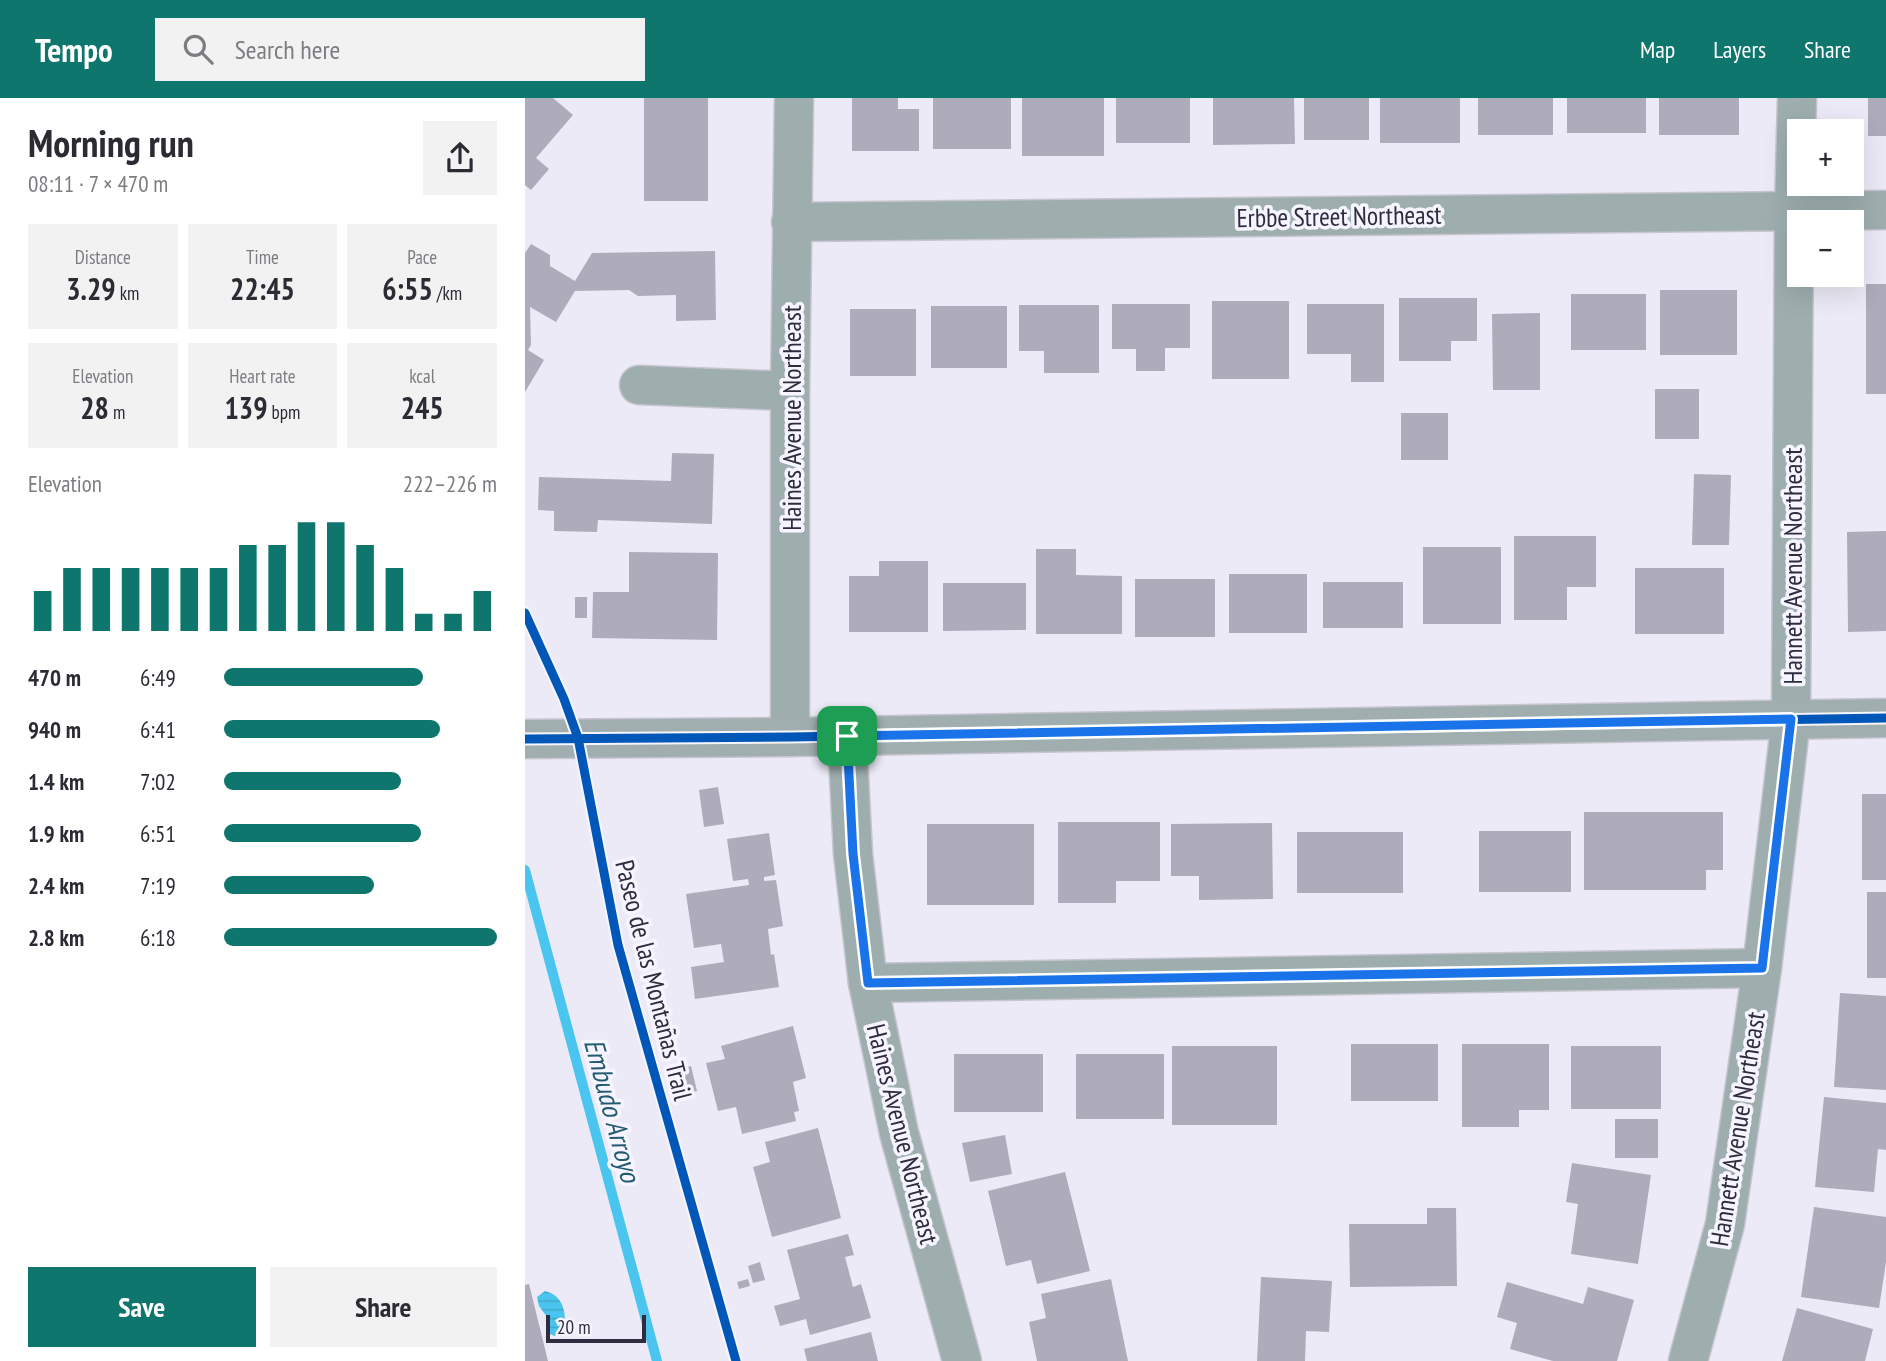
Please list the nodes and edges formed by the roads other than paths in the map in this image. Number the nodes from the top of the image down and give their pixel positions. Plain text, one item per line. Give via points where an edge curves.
1 (794, 98) edge
2 (1797, 98) edge
3 (1794, 210) edge
4 (1864, 210) edge
5 (1886, 210) edge
6 (1787, 212) edge
7 (792, 222) junction
8 (1794, 287) edge
9 (639, 385) dead end
10 (790, 391) junction
11 (1886, 718) edge
12 (1791, 719) junction
13 (847, 736) junction
14 (790, 737) junction
15 (538, 739) edge
16 (1762, 968) junction
17 (868, 983) junction
18 (962, 1361) edge
19 (1688, 1361) edge

1 - 7 street, Haines Avenue Northeast
2 - 3 street, Hannett Avenue Northeast
4 - 5 street, Erbbe Street Northeast
6 - 7 street, Erbbe Street Northeast
7 - 10 street, Haines Avenue Northeast
8 - 12 street, Hannett Avenue Northeast
9 - 10 street
10 - 14 street, Haines Avenue Northeast
11 - 12 street
12 - 13 street
12 - 16 street, Hannett Avenue Northeast
13 - 14 street
13 - 17 street, Haines Avenue Northeast via 853,854
14 - 15 street
16 - 17 street
16 - 19 street, Hannett Avenue Northeast via 1725,1224
17 - 18 street, Haines Avenue Northeast via 899,1133

